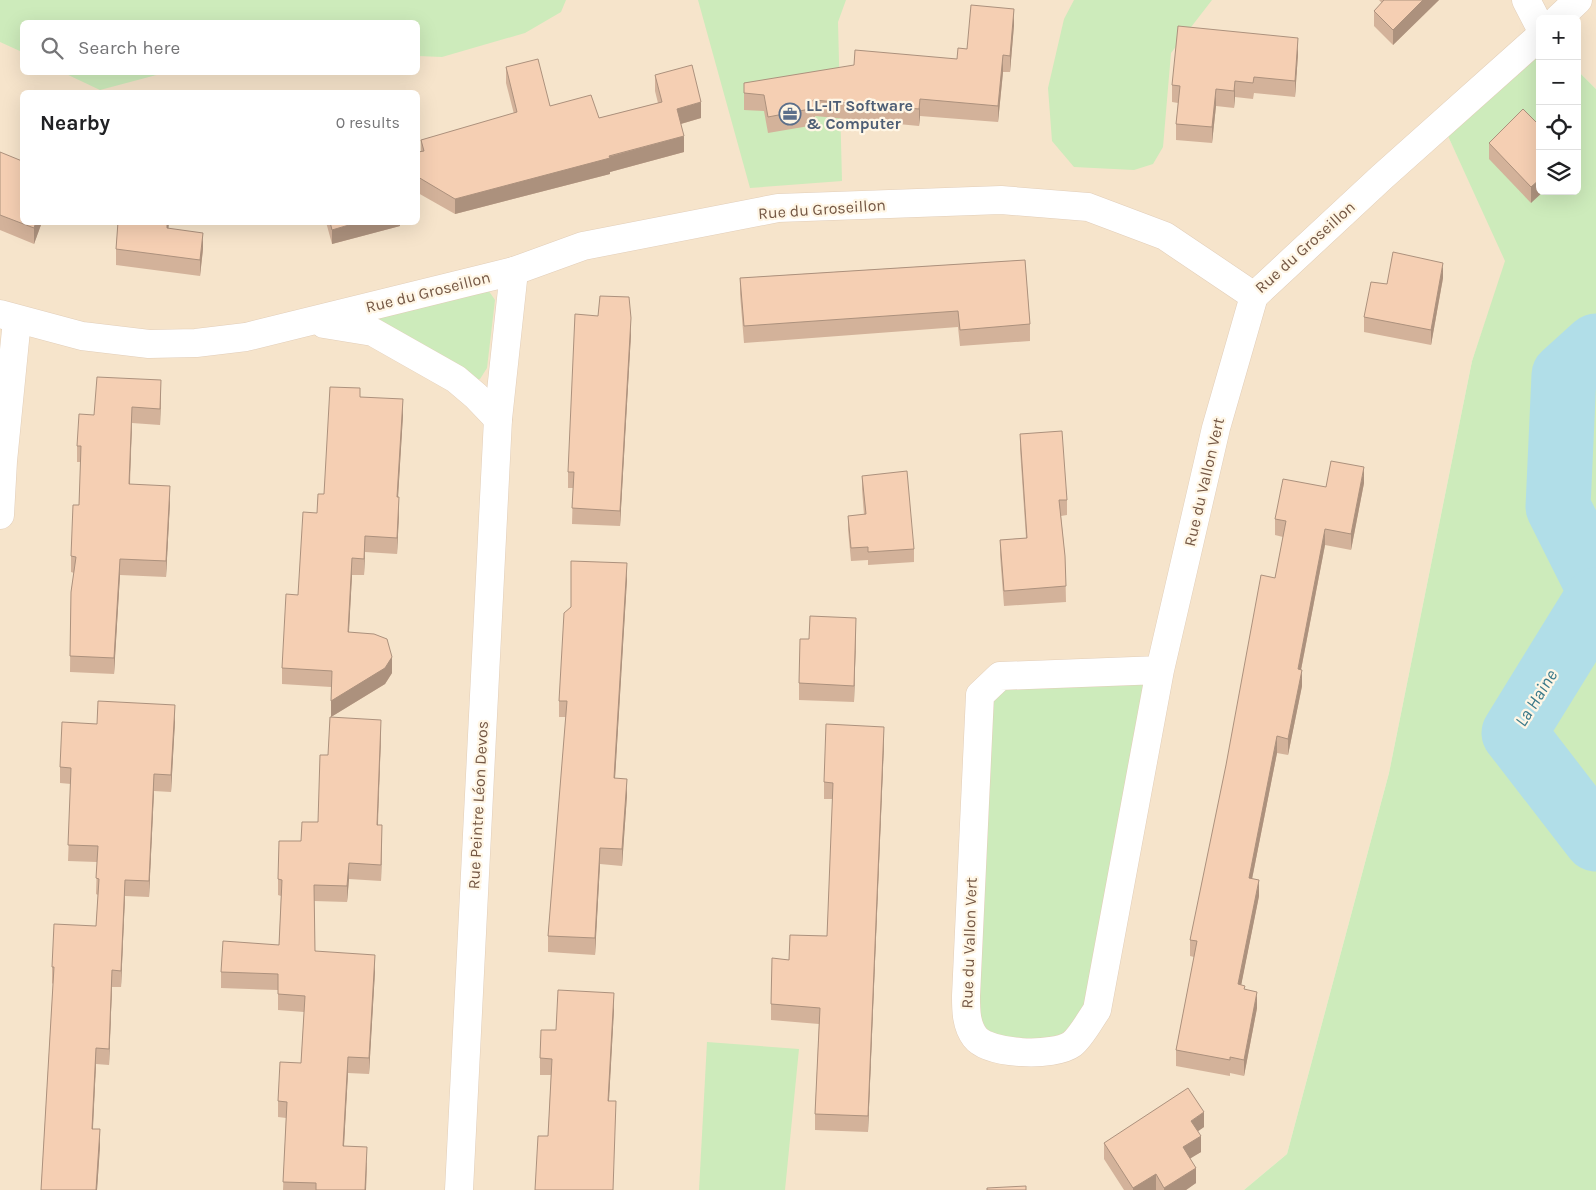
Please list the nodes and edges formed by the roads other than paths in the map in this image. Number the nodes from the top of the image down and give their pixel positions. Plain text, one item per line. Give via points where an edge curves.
1 (1526, 0) edge
2 (1578, 0) edge
3 (1562, 15) edge
4 (1536, 20) edge
5 (1536, 40) edge
6 (514, 271) junction
7 (1254, 296) junction
8 (9, 317) edge
9 (310, 322) junction
10 (498, 419) junction
11 (0, 515) edge
12 (1160, 670) junction
13 (459, 1190) edge

1 - 4 street
2 - 3 street
5 - 7 street, Rue du Groseillon
6 - 7 street, Rue du Groseillon via 583,246 778,208 1001,200 1097,210 1165,236
6 - 9 street, Rue du Groseillon
6 - 10 street, Rue Peintre Léon Devos
7 - 12 street, Rue du Vallon Vert via 1216,428
8 - 9 street, Rue du Groseillon via 82,336 149,344 196,344 246,337
8 - 11 street
9 - 10 street via 373,332 456,379
10 - 13 street, Rue Peintre Léon Devos
12 - 12 street, Rue du Vallon Vert via 1097,1010 1071,1044 1038,1054 998,1049 976,1038 967,1020 980,695 1000,676

